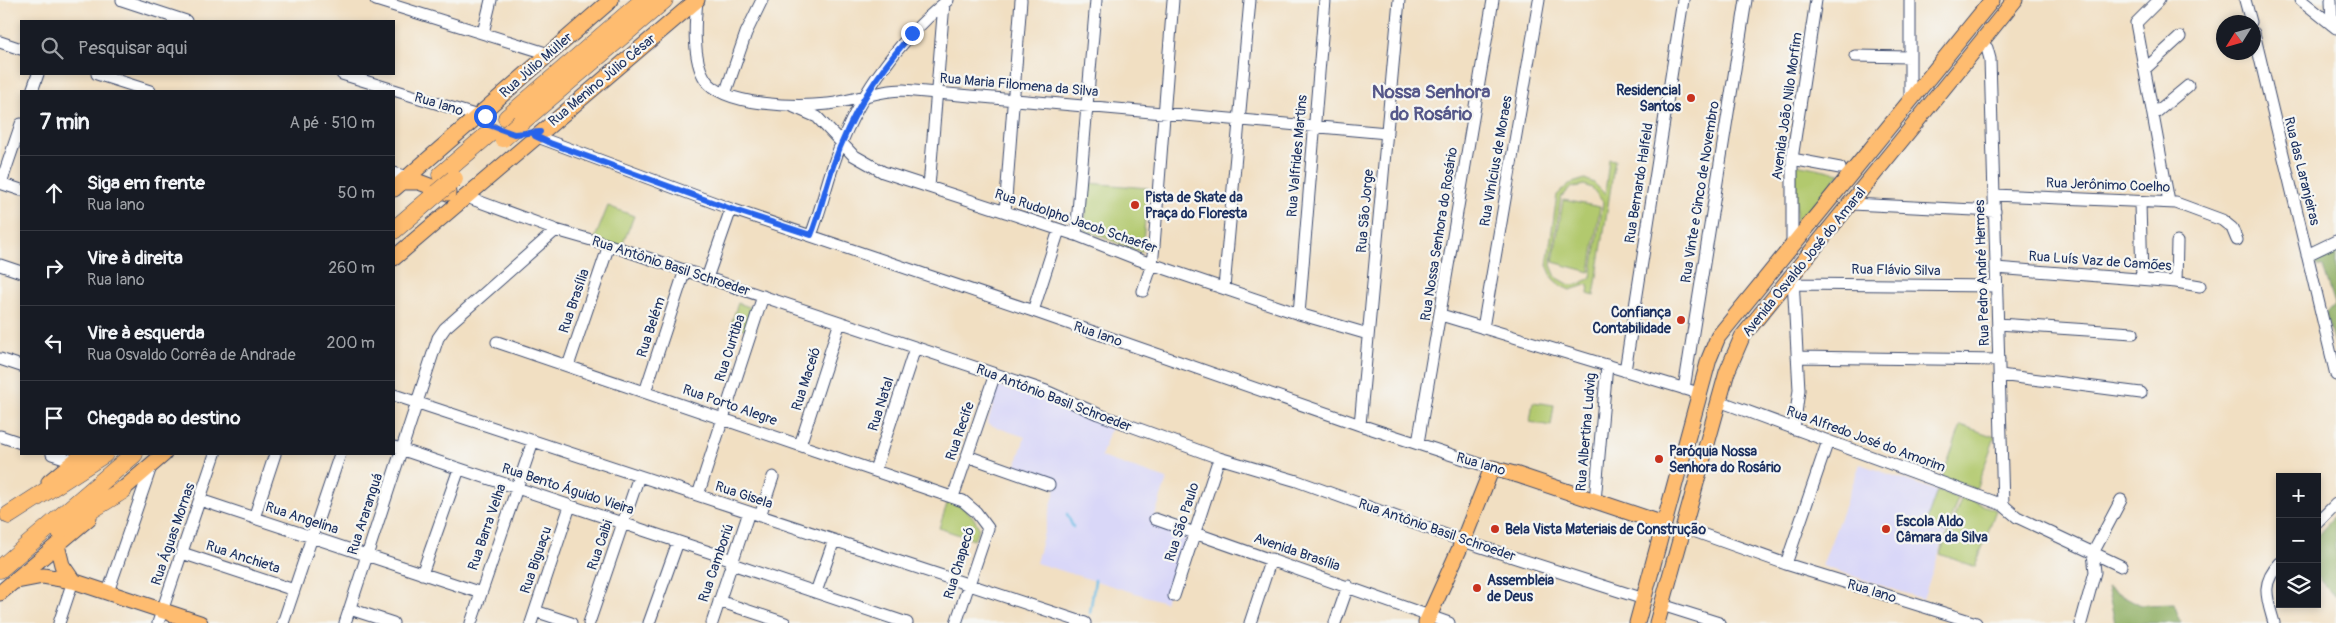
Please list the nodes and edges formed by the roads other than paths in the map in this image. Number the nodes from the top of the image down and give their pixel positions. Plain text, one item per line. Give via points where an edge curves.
1 (122, 0) edge
2 (376, 0) edge
3 (491, 0) edge
4 (611, 0) edge
5 (628, 0) edge
6 (644, 0) edge
7 (664, 0) edge
8 (697, 0) edge
9 (762, 0) edge
10 (1021, 0) edge
11 (1096, 0) edge
12 (1173, 0) edge
13 (1250, 0) edge
14 (1326, 0) edge
15 (1399, 0) edge
16 (1493, 0) edge
17 (1539, 0) edge
18 (1683, 0) edge
19 (1746, 0) edge
20 (1816, 0) edge
21 (1910, 0) edge
22 (2015, 0) edge
23 (2159, 0) edge
24 (2245, 0) edge
25 (2301, 0) edge
26 (2331, 0) edge
27 (1990, 1) edge
28 (946, 2) edge
29 (408, 5) edge
30 (2249, 15) edge
31 (183, 20) edge
32 (671, 22) junction
33 (1972, 24) junction
34 (2334, 27) edge
35 (694, 32) junction
36 (484, 33) junction
37 (2180, 36) dead end
38 (0, 42) edge
39 (594, 42) junction
40 (1981, 43) junction
41 (20, 49) edge
42 (549, 54) junction
43 (1856, 56) dead end
44 (1910, 57) junction
45 (2260, 60) edge
46 (2145, 69) junction
47 (38, 75) edge
48 (99, 75) edge
49 (345, 75) edge
50 (1929, 77) junction
51 (2188, 86) dead end
52 (125, 87) edge
53 (32, 90) edge
54 (144, 90) edge
55 (391, 90) edge
56 (1942, 90) junction
57 (395, 91) edge
58 (936, 93) junction
59 (725, 94) junction
60 (866, 95) junction
61 (1013, 100) junction
62 (1910, 100) junction
63 (790, 106) junction
64 (1086, 106) junction
65 (1164, 113) junction
66 (2153, 115) junction
67 (1240, 120) junction
68 (495, 124) junction
69 (20, 127) edge
70 (1315, 127) junction
71 (1387, 133) junction
72 (537, 134) junction
73 (842, 142) junction
74 (520, 148) junction
75 (1792, 159) junction
76 (1840, 168) dead end
77 (421, 182) edge
78 (1, 183) edge
79 (929, 187) junction
80 (20, 190) edge
81 (467, 194) junction
82 (1994, 195) junction
83 (2170, 202) junction
84 (2140, 203) junction
85 (1852, 204) junction
86 (452, 207) junction
87 (731, 209) junction
88 (1995, 210) junction
89 (1005, 212) junction
90 (395, 215) edge
91 (395, 228) edge
92 (556, 230) junction
93 (1059, 230) junction
94 (811, 235) junction
95 (1076, 235) junction
96 (2237, 240) dead end
97 (2336, 241) edge
98 (2177, 242) dead end
99 (608, 245) junction
100 (1792, 247) junction
101 (2307, 255) junction
102 (395, 257) edge
103 (1152, 264) junction
104 (0, 265) edge
105 (1996, 268) junction
106 (685, 270) junction
107 (20, 272) edge
108 (707, 278) junction
109 (1793, 279) junction
110 (2142, 279) junction
111 (2176, 282) junction
112 (1997, 286) junction
113 (2200, 286) dead end
114 (1224, 288) junction
115 (1142, 291) dead end
116 (763, 296) junction
117 (1033, 311) junction
118 (1300, 314) junction
119 (1441, 315) junction
120 (840, 322) junction
121 (1998, 324) junction
122 (1483, 328) junction
123 (2133, 333) dead end
124 (1368, 334) junction
125 (497, 342) dead end
126 (915, 348) junction
127 (1797, 357) junction
128 (0, 359) edge
129 (1999, 360) junction
130 (1607, 365) junction
131 (20, 366) edge
132 (568, 366) junction
133 (1625, 371) junction
134 (995, 374) junction
135 (2000, 375) junction
136 (2336, 375) edge
137 (1684, 389) junction
138 (645, 392) junction
139 (2141, 393) dead end
140 (1701, 394) junction
141 (395, 395) edge
142 (1719, 401) junction
143 (417, 403) junction
144 (723, 418) junction
145 (1360, 425) junction
146 (1794, 429) junction
147 (0, 436) edge
148 (533, 441) junction
149 (1828, 441) junction
150 (20, 443) edge
151 (1418, 443) junction
152 (800, 445) junction
153 (398, 448) edge
154 (61, 455) edge
155 (102, 455) edge
156 (116, 455) edge
157 (133, 455) edge
158 (163, 455) edge
159 (215, 455) edge
160 (275, 455) edge
161 (340, 455) edge
162 (967, 456) junction
163 (78, 457) edge
164 (1219, 458) junction
165 (152, 464) junction
166 (1492, 468) junction
167 (459, 469) junction
168 (876, 470) junction
169 (639, 476) junction
170 (773, 477) dead end
171 (1049, 485) dead end
172 (517, 488) junction
173 (123, 490) junction
174 (698, 495) junction
175 (953, 496) junction
176 (200, 500) junction
177 (2120, 500) dead end
178 (1595, 501) junction
179 (2336, 504) edge
180 (2003, 505) junction
181 (570, 506) junction
182 (755, 514) junction
183 (3, 517) edge
184 (254, 518) junction
185 (1155, 519) dead end
186 (2321, 519) edge
187 (623, 523) junction
188 (1664, 524) junction
189 (1684, 528) junction
190 (1194, 532) junction
191 (312, 537) junction
192 (834, 540) junction
193 (1463, 541) junction
194 (678, 542) junction
195 (57, 545) junction
196 (182, 553) junction
197 (2093, 553) junction
198 (367, 556) junction
199 (1271, 559) junction
200 (4, 560) edge
201 (733, 562) junction
202 (1786, 564) junction
203 (2121, 566) dead end
204 (2276, 567) edge
205 (422, 574) junction
206 (73, 581) junction
207 (13, 582) junction
208 (968, 585) junction
209 (1348, 586) junction
210 (294, 590) junction
211 (108, 592) junction
212 (816, 592) junction
213 (0, 593) edge
214 (481, 593) junction
215 (1174, 596) dead end
216 (1644, 599) junction
217 (720, 601) junction
218 (1662, 604) junction
219 (350, 609) junction
220 (535, 611) junction
221 (160, 617) edge
222 (1427, 620) edge
223 (895, 621) edge
224 (58, 623) edge
225 (200, 623) edge
226 (283, 623) edge
227 (345, 623) edge
228 (393, 623) edge
229 (471, 623) edge
230 (531, 623) edge
231 (571, 623) edge
232 (590, 623) edge
233 (649, 623) edge
234 (712, 623) edge
235 (785, 623) edge
236 (907, 623) edge
237 (956, 623) edge
238 (1085, 623) edge
239 (1250, 623) edge
240 (1335, 623) edge
241 (1449, 623) edge
242 (1637, 623) edge
243 (1657, 623) edge
244 (1720, 623) edge
245 (1976, 623) edge
246 (2081, 623) edge
247 (2274, 623) edge

1 - 31 street
2 - 29 street
3 - 36 street
4 - 42 main road, Rua Júlio Müller
5 - 39 highway
6 - 39 highway
7 - 68 highway
8 - 32 main road, Rua Menino Júlio César
8 - 35 street, Rua Maria Filomena da Silva
9 - 59 street
10 - 61 street
11 - 64 street
12 - 65 street
13 - 67 street
14 - 70 street, Rua Valfrides Martins
15 - 71 street, Rua São Jorge
16 - 119 street, Rua Nossa Senhora do Rosário
17 - 122 street, Rua Vinícius de Moraes
18 - 133 street, Rua Bernardo Halfeld
19 - 137 street, Rua Vinte e Cinco de Novembro
20 - 75 street, Avenida João Nilo Morfim
21 - 44 street
22 - 40 main road, Avenida Osvaldo José do Amaral
23 - 46 street via 2136,24
24 - 30 street
25 - 34 street
26 - 34 street
27 - 33 main road, Avenida Osvaldo José do Amaral
28 - 58 street
28 - 60 street via 912,33 882,68
29 - 36 street
32 - 35 street via 686,23
32 - 72 main road, Rua Menino Júlio César
33 - 40 main road via 1972,35
33 - 50 main road, Avenida Osvaldo José do Amaral
35 - 59 street, Rua Maria Filomena da Silva via 702,74 710,85
36 - 42 street
37 - 46 street
38 - 41 street
39 - 68 highway
40 - 56 main road, Avenida Osvaldo José do Amaral
40 - 82 street, Rua Pedro André Hermes via 1990,59
42 - 68 main road, Rua Júlio Müller
43 - 44 street
44 - 62 street
45 - 101 street, Rua das Laranjeiras
46 - 66 street
47 - 53 street
48 - 52 street
49 - 55 street, Rua Iano
50 - 56 main road via 1940,78
50 - 62 main road, Avenida Osvaldo José do Amaral
51 - 66 street
52 - 54 street
56 - 85 main road, Avenida Osvaldo José do Amaral
57 - 68 street, Rua Iano
58 - 60 street, Rua Maria Filomena da Silva via 892,90
58 - 61 street, Rua Maria Filomena da Silva
58 - 79 street
59 - 63 street, Rua Maria Filomena da Silva
60 - 63 street, Rua Maria Filomena da Silva via 830,104
60 - 73 street
61 - 64 street, Rua Maria Filomena da Silva
61 - 89 street
62 - 100 main road, Avenida Osvaldo José do Amaral
63 - 73 street, Rua Rudolpho Jacob Schaefer via 817,117
64 - 65 street, Rua Maria Filomena da Silva
64 - 95 street
65 - 67 street, Rua Maria Filomena da Silva
65 - 103 street
66 - 83 street
67 - 70 street, Rua Maria Filomena da Silva
67 - 114 street
68 - 72 main road, Rua Iano
68 - 74 main road via 519,140
68 - 77 highway
68 - 77 main road, Rua Júlio Müller
69 - 78 street
70 - 71 street, Rua Maria Filomena da Silva
70 - 118 street, Rua Valfrides Martins
71 - 124 street, Rua São Jorge
72 - 74 main road, Rua Menino Júlio César
72 - 87 street, Rua Iano
73 - 79 street, Rua Rudolpho Jacob Schaefer via 853,155 870,166
73 - 94 street
74 - 81 main road, Rua Menino Júlio César
75 - 76 street
75 - 100 street, Avenida João Nilo Morfim
77 - 81 main road, Rua Antônio Basil Schroeder
77 - 86 main road via 450,197
77 - 90 highway
77 - 91 highway
78 - 80 street
79 - 89 street, Rua Rudolpho Jacob Schaefer
81 - 86 main road, Rua Menino Júlio César
81 - 92 street, Rua Antônio Basil Schroeder
82 - 84 street, Rua Jerônimo Coelho
82 - 88 street, Rua Pedro André Hermes
83 - 84 street, Rua Jerônimo Coelho
83 - 96 street, Rua Jerônimo Coelho via 2222,220 2232,228
84 - 110 street
85 - 88 street
85 - 109 main road, Avenida Osvaldo José do Amaral
86 - 102 main road, Rua Menino Júlio César
87 - 94 street, Rua Iano
87 - 108 street
88 - 105 street, Rua Pedro André Hermes
89 - 93 street, Rua Rudolpho Jacob Schaefer
92 - 99 street, Rua Antônio Basil Schroeder
92 - 143 street, Rua Araranguá via 445,328 433,350
93 - 95 street, Rua Rudolpho Jacob Schaefer
93 - 117 street
94 - 117 street, Rua Iano
95 - 103 street, Rua Rudolpho Jacob Schaefer
97 - 101 street
98 - 111 street
99 - 106 street, Rua Antônio Basil Schroeder
99 - 132 street, Rua Brasília
100 - 140 main road, Avenida Osvaldo José do Amaral via 1718,337
101 - 136 street, Rua das Laranjeiras
103 - 114 street, Rua Rudolpho Jacob Schaefer
103 - 115 street
104 - 107 street
105 - 110 street, Rua Luís Vaz de Camões
105 - 112 street, Rua Pedro André Hermes
106 - 108 street, Rua Antônio Basil Schroeder
106 - 138 street, Rua Belém
108 - 116 street, Rua Antônio Basil Schroeder
109 - 112 street, Rua Flávio Silva
109 - 127 street
109 - 142 main road, Avenida Osvaldo José do Amaral via 1742,337
110 - 111 street, Rua Luís Vaz de Camões
111 - 113 street, Rua Luís Vaz de Camões
112 - 121 street, Rua Pedro André Hermes
114 - 118 street, Rua Rudolpho Jacob Schaefer
116 - 120 street, Rua Antônio Basil Schroeder
116 - 144 street, Rua Curitiba
117 - 145 street, Rua Iano
118 - 124 street, Rua Rudolpho Jacob Schaefer
119 - 122 street
119 - 151 street, Rua Nossa Senhora do Rosário
120 - 126 street, Rua Antônio Basil Schroeder
120 - 152 street, Rua Maceió
121 - 123 street
121 - 129 street, Rua Pedro André Hermes
122 - 130 street
124 - 145 street, Rua São Jorge
125 - 132 street, Rua Porto Alegre
126 - 134 street, Rua Antônio Basil Schroeder
126 - 168 street, Rua Natal
127 - 129 street
127 - 146 street via 1798,399
128 - 131 street
129 - 135 street, Rua Pedro André Hermes
130 - 133 street
130 - 178 street, Rua Albertina Ludvig
132 - 138 street, Rua Porto Alegre
133 - 137 street
134 - 162 street, Rua Recife
134 - 164 street, Rua Antônio Basil Schroeder
135 - 139 street
135 - 180 street, Rua Pedro André Hermes
137 - 140 street
138 - 144 street, Rua Porto Alegre
140 - 188 main road, Avenida Osvaldo José do Amaral
141 - 143 street, Rua Gisela
142 - 146 street, Rua Alfredo José do Amorim
142 - 189 main road, Avenida Osvaldo José do Amaral
143 - 148 street, Rua Gisela
143 - 153 street, Rua Araranguá
144 - 152 street, Rua Porto Alegre
144 - 174 street, Rua Curitiba
145 - 151 street, Rua Iano
146 - 149 street, Rua Alfredo José do Amorim
147 - 150 street
148 - 169 street, Rua Gisela
148 - 172 street, Rua Barra Velha
149 - 180 street, Rua Alfredo José do Amorim
149 - 202 street
151 - 166 street, Rua Iano
152 - 168 street, Rua Porto Alegre
153 - 167 street, Rua Bento Águido Vieira
153 - 198 street, Rua Araranguá
154 - 163 street
155 - 183 highway
156 - 200 highway
157 - 200 highway
158 - 165 main road
159 - 176 street, Rua Águas Mornas
160 - 184 street
161 - 191 street
162 - 171 street
162 - 175 street, Rua Recife
163 - 183 main road
164 - 190 street, Rua São Paulo
164 - 193 street, Rua Antônio Basil Schroeder
165 - 173 main road
165 - 211 street
166 - 178 main road, Rua Iano
166 - 193 main road
167 - 172 street, Rua Bento Águido Vieira
167 - 205 street
168 - 175 street, Rua Porto Alegre
169 - 174 street, Rua Gisela
169 - 187 street, Rua Caibi
170 - 182 street, Rua Camboriú
172 - 181 street, Rua Bento Águido Vieira
172 - 214 street, Rua Barra Velha
173 - 195 main road
173 - 200 highway
174 - 182 street, Rua Gisela
175 - 208 street, Rua Chapecó via 970,506 988,528
176 - 184 street, Rua Angelina
176 - 196 street, Rua Águas Mornas
177 - 197 street
178 - 188 main road, Rua Iano
179 - 186 street
180 - 197 street, Rua Alfredo José do Amorim via 2017,517
181 - 187 street, Rua Bento Águido Vieira
181 - 220 street, Rua Biguaçu
182 - 192 street, Rua Gisela
182 - 201 street, Rua Camboriú
184 - 191 street, Rua Angelina
185 - 190 street, Avenida Brasília
187 - 194 street, Rua Bento Águido Vieira
187 - 232 street, Rua Caibi
188 - 189 main road via 1677,517 1683,521
188 - 216 main road, Avenida Osvaldo José do Amaral
189 - 202 street, Rua Iano
189 - 218 main road, Avenida Osvaldo José do Amaral
190 - 199 street, Avenida Brasília
190 - 215 street, Rua São Paulo
191 - 198 street, Rua Angelina
191 - 210 street
192 - 208 street, Rua Gisela
192 - 212 street
193 - 216 street, Rua Antônio Basil Schroeder
193 - 222 main road
194 - 201 street, Rua Bento Águido Vieira
194 - 233 street
195 - 206 main road via 62,565
195 - 207 main road
196 - 210 street, Rua Anchieta
196 - 221 street, Rua Águas Mornas
197 - 203 street, Rua Alfredo José do Amorim
197 - 246 street via 2095,572
198 - 205 street, Rua Angelina
198 - 219 street, Rua Araranguá
199 - 209 street, Avenida Brasília
199 - 239 street
201 - 212 street, Rua Bento Águido Vieira
201 - 217 street, Rua Camboriú
202 - 245 street, Rua Iano
204 - 247 street via 2266,583
205 - 214 street, Rua Angelina
206 - 207 main road via 43,576
206 - 211 main road
206 - 224 street
207 - 213 main road
208 - 237 street, Rua Chapecó
208 - 238 street, Rua Gisela
209 - 222 street, Avenida Brasília
209 - 240 street
210 - 226 street
211 - 221 main road
212 - 223 street, Rua Bento Águido Vieira
214 - 229 street, Rua Barra Velha
216 - 242 main road, Avenida Osvaldo José do Amaral
217 - 234 street, Rua Camboriú
217 - 235 street
218 - 243 main road, Avenida Osvaldo José do Amaral
218 - 244 street
219 - 227 street, Rua Araranguá
219 - 228 street
220 - 230 street, Rua Biguaçu
220 - 231 street
221 - 225 main road
222 - 241 street, Avenida Brasília
223 - 236 street, Rua Bento Águido Vieira

